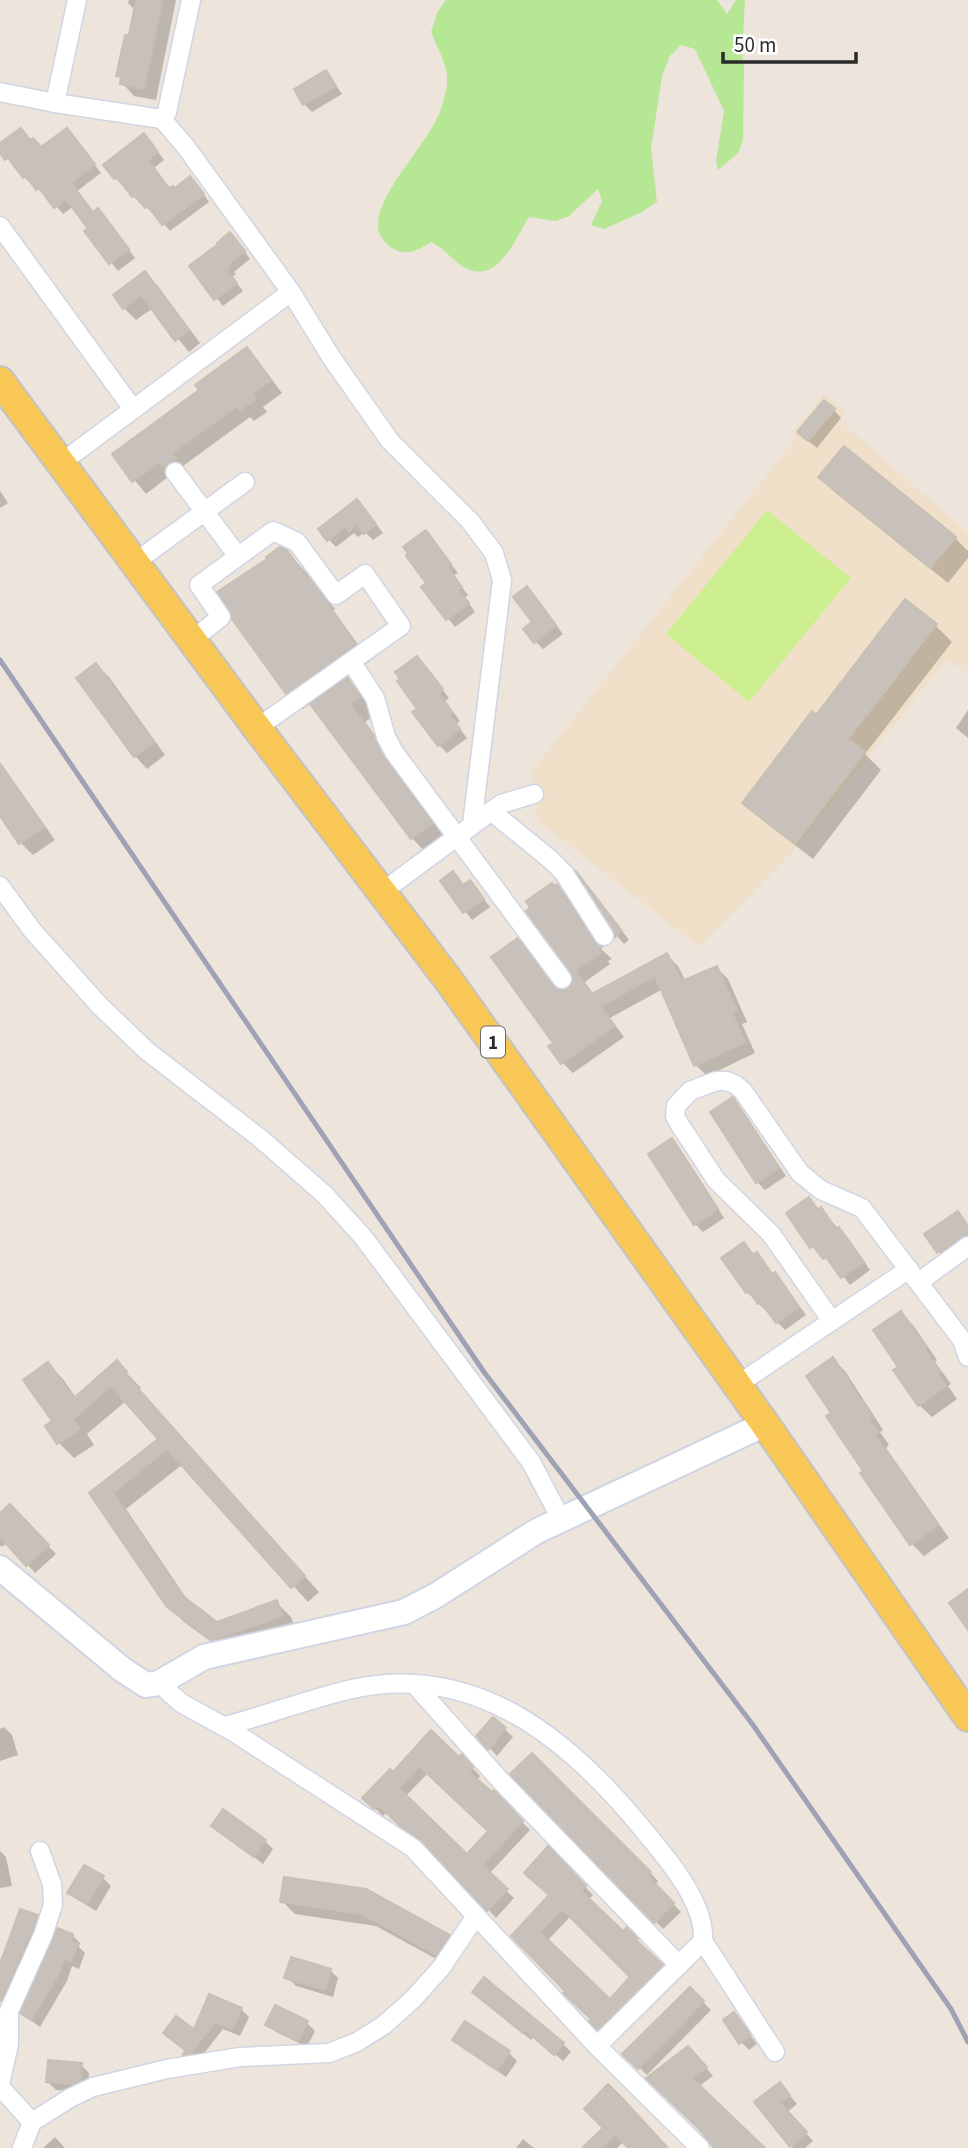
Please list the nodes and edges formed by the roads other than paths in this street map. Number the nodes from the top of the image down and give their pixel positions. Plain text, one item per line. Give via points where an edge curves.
1 (77, 0) edge
2 (191, 0) edge
3 (0, 92) edge
4 (55, 103) junction
5 (162, 119) junction
6 (0, 226) edge
7 (290, 292) junction
8 (0, 381) edge
9 (133, 409) junction
10 (61, 463) junction
11 (175, 472) dead end
12 (245, 482) dead end
13 (205, 511) junction
14 (237, 555) junction
15 (135, 563) junction
16 (192, 640) junction
17 (352, 663) junction
18 (257, 728) junction
19 (534, 794) dead end
20 (491, 811) junction
21 (472, 825) junction
22 (456, 837) junction
23 (0, 886) edge
24 (382, 892) junction
25 (604, 936) dead end
26 (562, 979) dead end
27 (968, 1246) edge
28 (914, 1276) junction
29 (832, 1321) junction
30 (968, 1357) edge
31 (737, 1385) junction
32 (765, 1424) junction
33 (561, 1520) junction
34 (0, 1569) edge
35 (159, 1683) junction
36 (415, 1685) junction
37 (968, 1717) edge
38 (225, 1726) junction
39 (40, 1851) dead end
40 (475, 1916) junction
41 (703, 1941) junction
42 (679, 1965) junction
43 (597, 2046) junction
44 (775, 2052) dead end
45 (0, 2086) edge
46 (32, 2122) junction
47 (22, 2148) edge
48 (700, 2148) edge

1 - 4 street
2 - 5 street
3 - 4 street
4 - 5 street
5 - 7 street
6 - 9 street
7 - 9 street
7 - 21 street via 390,441 470,521 499,566 502,580
8 - 10 main road, 1
9 - 10 street
10 - 15 main road, 1
11 - 13 street
12 - 13 street
13 - 14 street
13 - 15 street
14 - 16 street via 199,585 221,617
14 - 17 street via 273,531 297,542 336,595 365,575 401,626
15 - 16 main road, 1
16 - 18 main road, 1
17 - 18 street
17 - 22 street via 375,698 394,752
18 - 24 main road, 1
19 - 20 street
20 - 21 street
20 - 25 street via 564,873
21 - 22 street
22 - 24 street
22 - 26 street
23 - 33 street via 40,939 147,1051 325,1195 402,1289 531,1462
24 - 31 main road, 1
27 - 28 street
28 - 29 street
28 - 29 street via 862,1208 821,1190 800,1173 736,1085 716,1081 690,1091 676,1106 680,1125 716,1180 771,1234
28 - 30 street via 962,1340
29 - 31 street
31 - 32 main road, 1
32 - 33 main road
32 - 37 main road, 1
33 - 35 main road via 404,1612 204,1657
34 - 35 main road via 123,1670 146,1685
35 - 38 street via 181,1703
36 - 38 street via 352,1689
36 - 41 street via 468,1693 554,1739 620,1803 661,1852 693,1899 704,1927
36 - 42 street
38 - 40 street via 413,1848
39 - 45 street via 52,1884 53,1905 9,2011 9,2044
40 - 43 street
40 - 46 street via 441,1968 413,1999 357,2042 329,2053 240,2057 106,2084 70,2098
41 - 42 street
41 - 44 street
42 - 43 street
43 - 48 street
45 - 46 street
46 - 47 street

